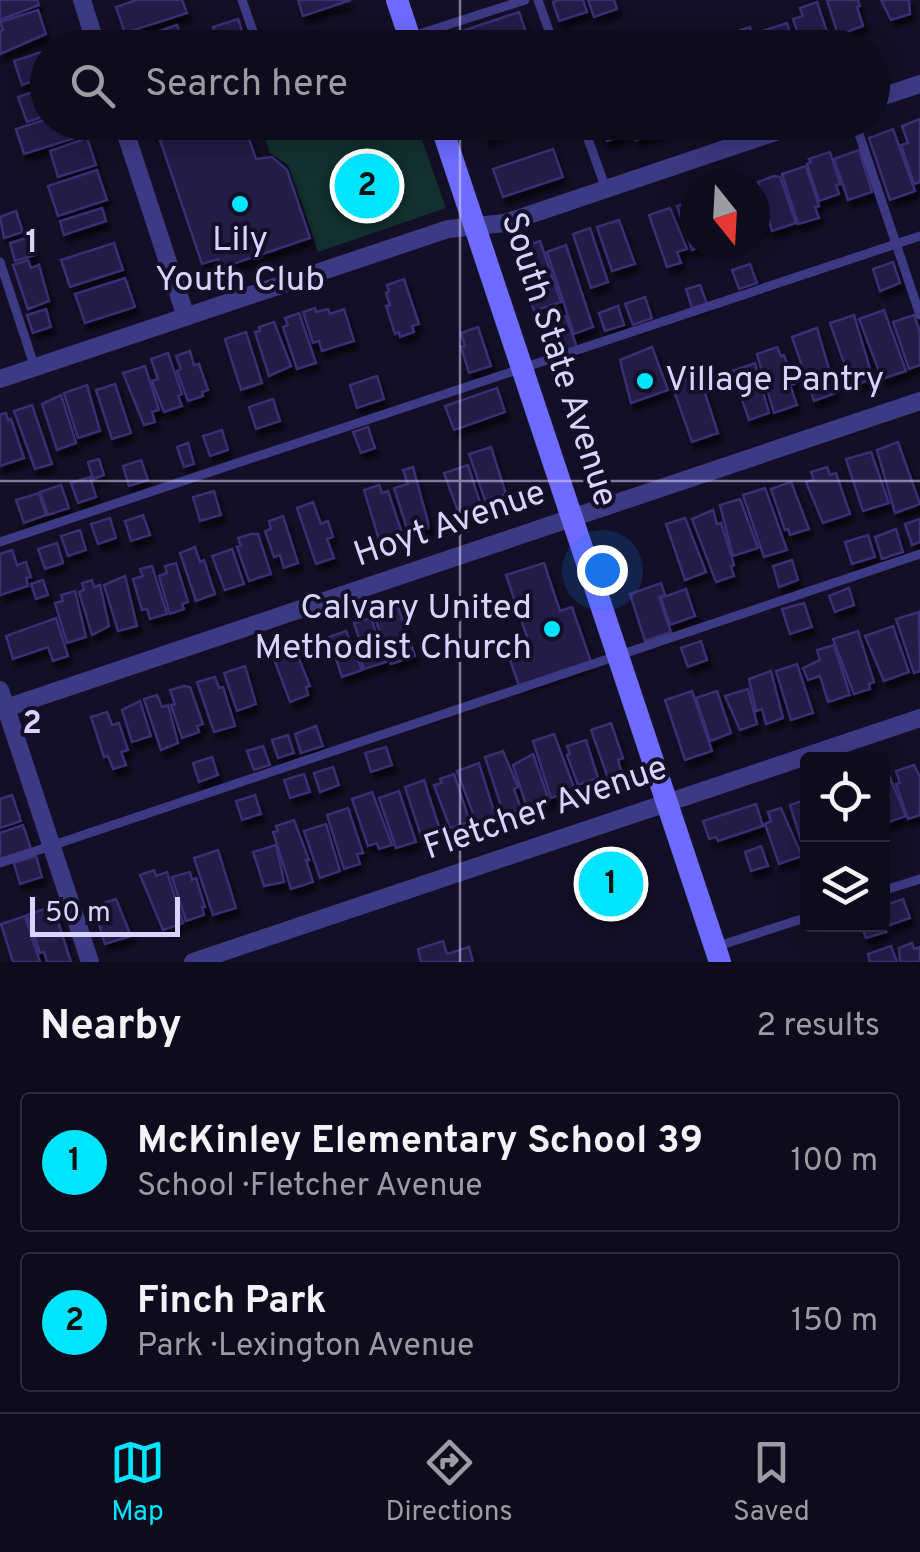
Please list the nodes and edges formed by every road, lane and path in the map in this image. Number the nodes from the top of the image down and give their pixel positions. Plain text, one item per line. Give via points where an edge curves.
1 (82, 0) edge
2 (242, 0) edge
3 (397, 0) edge
4 (524, 0) edge
5 (538, 0) edge
6 (92, 30) edge
7 (252, 30) edge
8 (407, 30) edge
9 (443, 30) edge
10 (549, 30) edge
11 (920, 84) edge
12 (890, 94) edge
13 (128, 140) edge
14 (446, 140) edge
15 (588, 140) edge
16 (752, 140) edge
17 (861, 140) edge
18 (606, 189) junction
19 (476, 225) junction
20 (920, 236) edge
21 (896, 244) junction
22 (0, 262) edge
23 (920, 315) edge
24 (186, 317) junction
25 (35, 368) junction
26 (524, 368) junction
27 (0, 380) edge
28 (920, 401) edge
29 (573, 518) junction
30 (0, 542) edge
31 (920, 554) edge
32 (618, 655) junction
33 (2, 702) edge
34 (920, 718) edge
35 (668, 802) junction
36 (52, 846) junction
37 (0, 863) edge
38 (920, 879) edge
39 (890, 889) edge
40 (800, 919) edge
41 (718, 955) edge
42 (90, 962) edge
43 (193, 962) edge

1 - 6 street
2 - 7 lane
3 - 8 street
4 - 9 lane
5 - 10 lane
11 - 12 street
13 - 24 street
14 - 19 street, South State Avenue
15 - 18 lane
16 - 18 street
17 - 21 lane
18 - 19 street
19 - 24 street
19 - 26 street, South State Avenue
20 - 21 lane
21 - 23 lane
21 - 26 lane
22 - 25 lane
24 - 25 street
25 - 27 street
26 - 29 street, South State Avenue
26 - 30 lane
28 - 29 street, Hoyt Avenue
29 - 32 street, South State Avenue
29 - 33 street, Hoyt Avenue
31 - 32 lane
32 - 35 street, South State Avenue
32 - 36 lane
33 - 36 street
34 - 35 street, Fletcher Avenue
35 - 41 street, South State Avenue
35 - 43 street, Fletcher Avenue
36 - 37 lane
36 - 42 street
38 - 39 lane
40 - 41 lane

